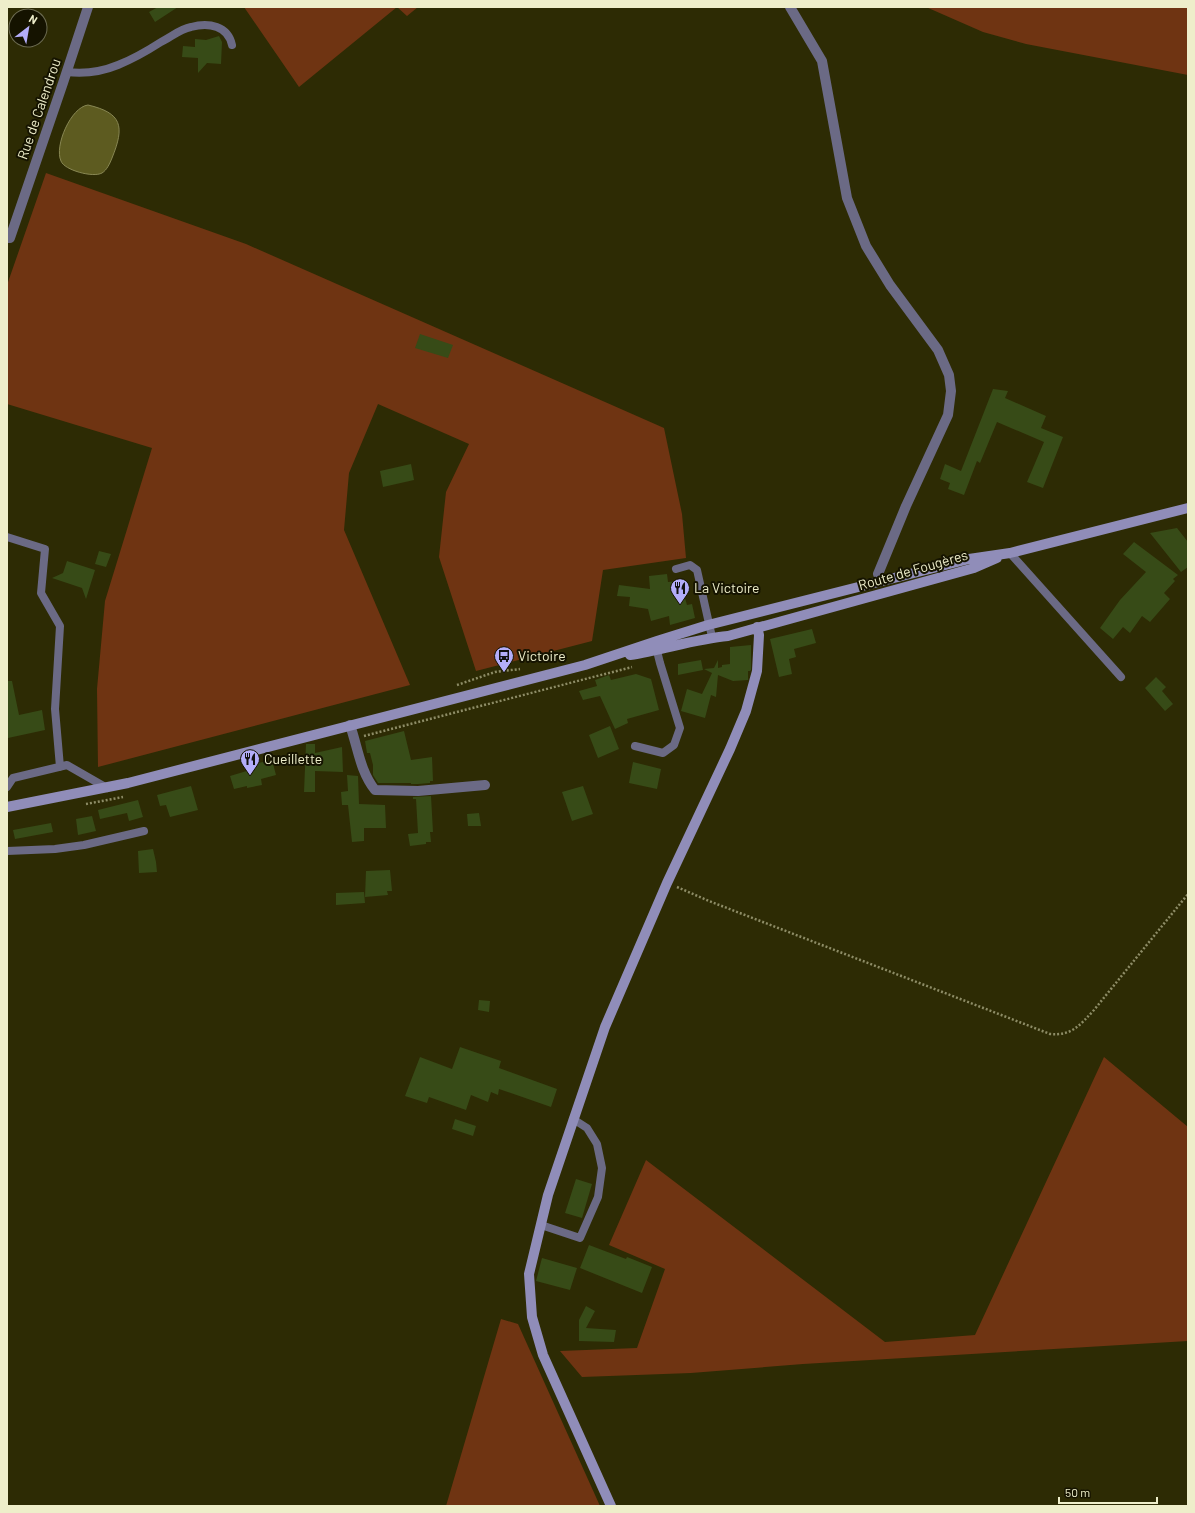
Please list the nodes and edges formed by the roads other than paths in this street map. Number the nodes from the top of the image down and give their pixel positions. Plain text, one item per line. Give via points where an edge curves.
1 (88, 7) edge
2 (790, 7) edge
3 (232, 46) dead end
4 (67, 72) junction
5 (8, 241) edge
6 (1188, 508) edge
7 (7, 537) edge
8 (1010, 553) junction
9 (676, 569) dead end
10 (881, 580) junction
11 (896, 590) junction
12 (817, 597) junction
13 (823, 610) junction
14 (737, 618) junction
15 (708, 625) junction
16 (757, 627) junction
17 (712, 637) junction
18 (657, 651) junction
19 (605, 659) junction
20 (1121, 677) dead end
21 (350, 726) junction
22 (635, 746) dead end
23 (60, 767) junction
24 (485, 785) dead end
25 (7, 787) edge
26 (108, 788) junction
27 (7, 807) edge
28 (144, 831) dead end
29 (7, 851) edge
30 (573, 1119) junction
31 (541, 1225) junction
32 (611, 1506) edge

1 - 4 street, Rue de Calendrou
2 - 10 street via 822,61 847,198 866,246 890,286 938,350 949,375 951,391 948,416 878,574
3 - 4 lane via 228,33 222,29 191,27 117,66 94,72
4 - 5 street, Rue de Calendrou
6 - 8 main road
7 - 23 lane via 45,549 40,593 60,626 55,709
8 - 10 main road via 968,559
8 - 11 main road, Route de Fougères via 974,568
8 - 20 lane
9 - 15 lane via 690,565 697,570
10 - 11 main road
10 - 12 main road
10 - 13 main road, Route de Fougères via 871,593
11 - 13 main road, Route de Fougères
12 - 14 main road
12 - 16 main road, Route de Fougères via 766,616
13 - 16 main road, Route de Fougères
14 - 15 main road
14 - 16 main road
15 - 17 lane
15 - 19 main road
16 - 17 main road, Route de Fougères via 728,636
16 - 30 main road via 757,671 746,710 666,882 605,1026
17 - 18 main road, Route de Fougères
18 - 19 main road, Route de Fougères
18 - 22 lane via 680,728 674,745 664,753
19 - 21 main road
21 - 24 street via 360,762 375,790 418,791
21 - 26 main road
23 - 25 lane via 13,778
23 - 26 lane via 67,765
26 - 27 main road
28 - 29 lane via 84,845
30 - 31 main road
30 - 31 lane via 588,1128 597,1144 602,1168 598,1197 580,1238
31 - 32 main road via 529,1274 532,1317 543,1355

